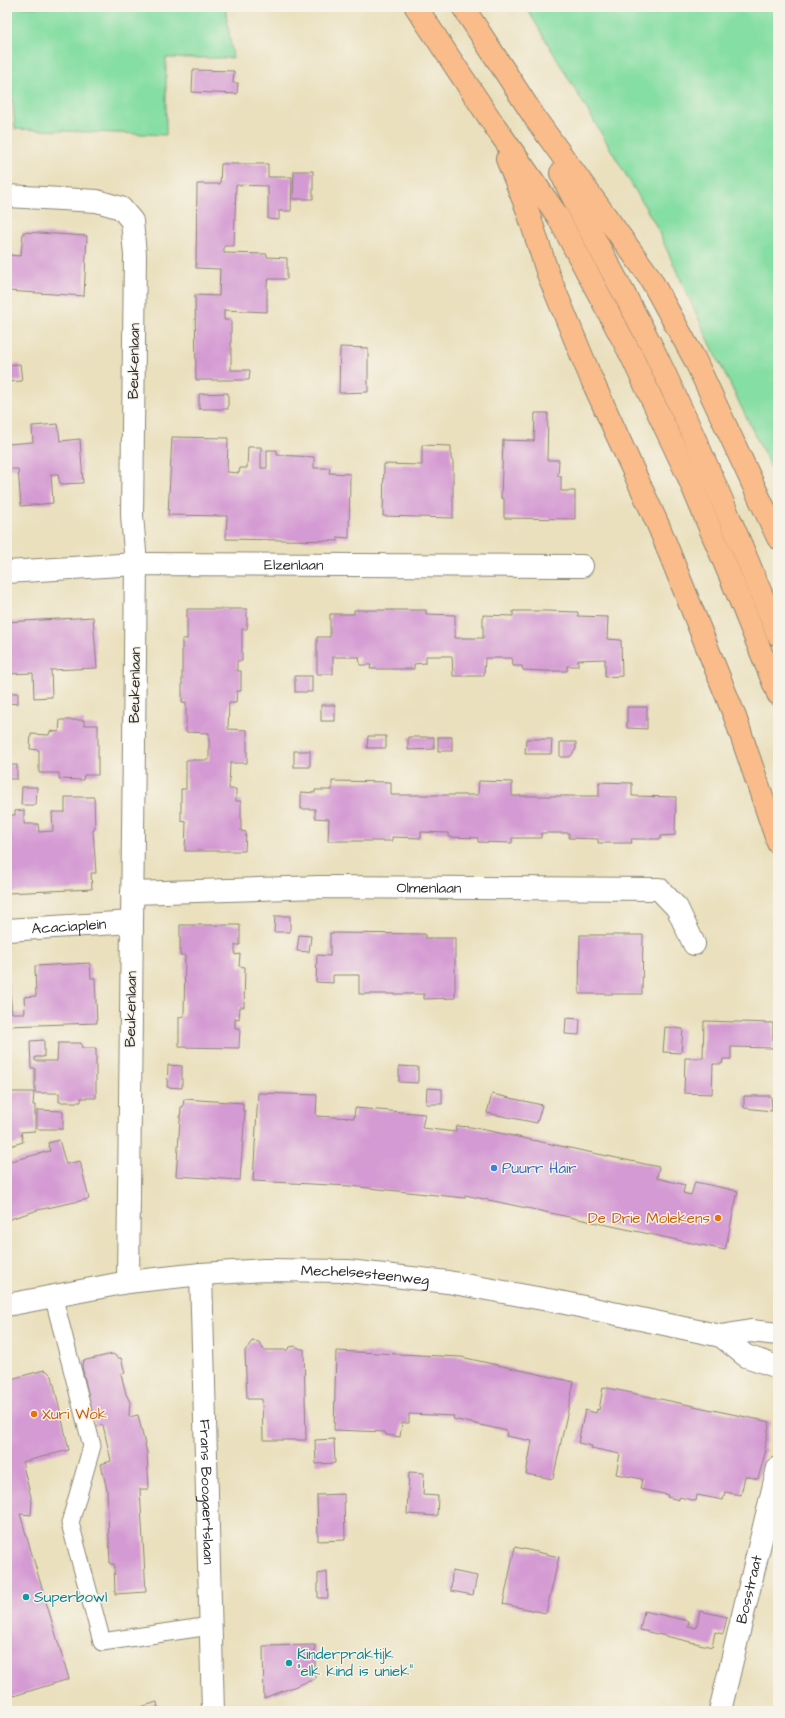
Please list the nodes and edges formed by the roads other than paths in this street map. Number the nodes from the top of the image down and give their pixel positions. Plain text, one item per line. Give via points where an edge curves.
1 (416, 7) edge
2 (463, 7) edge
3 (537, 121) junction
4 (494, 125) junction
5 (7, 196) edge
6 (778, 538) edge
7 (136, 564) junction
8 (582, 566) dead end
9 (7, 572) edge
10 (778, 635) edge
11 (778, 694) edge
12 (778, 843) edge
13 (132, 893) junction
14 (132, 922) junction
15 (7, 930) edge
16 (694, 944) dead end
17 (201, 1274) junction
18 (128, 1282) junction
19 (53, 1295) junction
20 (7, 1305) edge
21 (778, 1334) edge
22 (721, 1336) junction
23 (778, 1367) edge
24 (778, 1468) edge
25 (210, 1626) junction
26 (213, 1711) edge
27 (720, 1711) edge

1 - 4 highway
2 - 3 highway
3 - 6 highway via 649,276 695,360
3 - 10 highway via 577,207 651,346 705,459
4 - 11 highway via 557,215 631,355 691,483
4 - 12 highway via 527,208 548,274 591,378 659,527 735,717
5 - 7 street, Beukenlaan via 97,201 121,208 132,221 135,255 132,515
7 - 8 street, Elzenlaan
7 - 9 street, Elzenlaan
7 - 13 street, Beukenlaan
13 - 14 street, Beukenlaan
13 - 16 street, Olmenlaan via 320,888 659,889 677,908
14 - 15 street, Acaciaplein
14 - 18 street, Beukenlaan
17 - 18 street, Mechelsesteenweg
17 - 22 street, Mechelsesteenweg via 264,1270 348,1272 448,1282 565,1303
17 - 25 street, Frans Boogaertslaan
18 - 19 street, Mechelsesteenweg
19 - 20 street, Mechelsesteenweg
19 - 25 lane via 92,1446 70,1523 102,1642
21 - 22 street, Mechelsesteenweg via 751,1331
22 - 23 street, Mechelsesteenweg via 746,1356
24 - 27 street, Bosstraat
25 - 26 street, Frans Boogaertslaan

